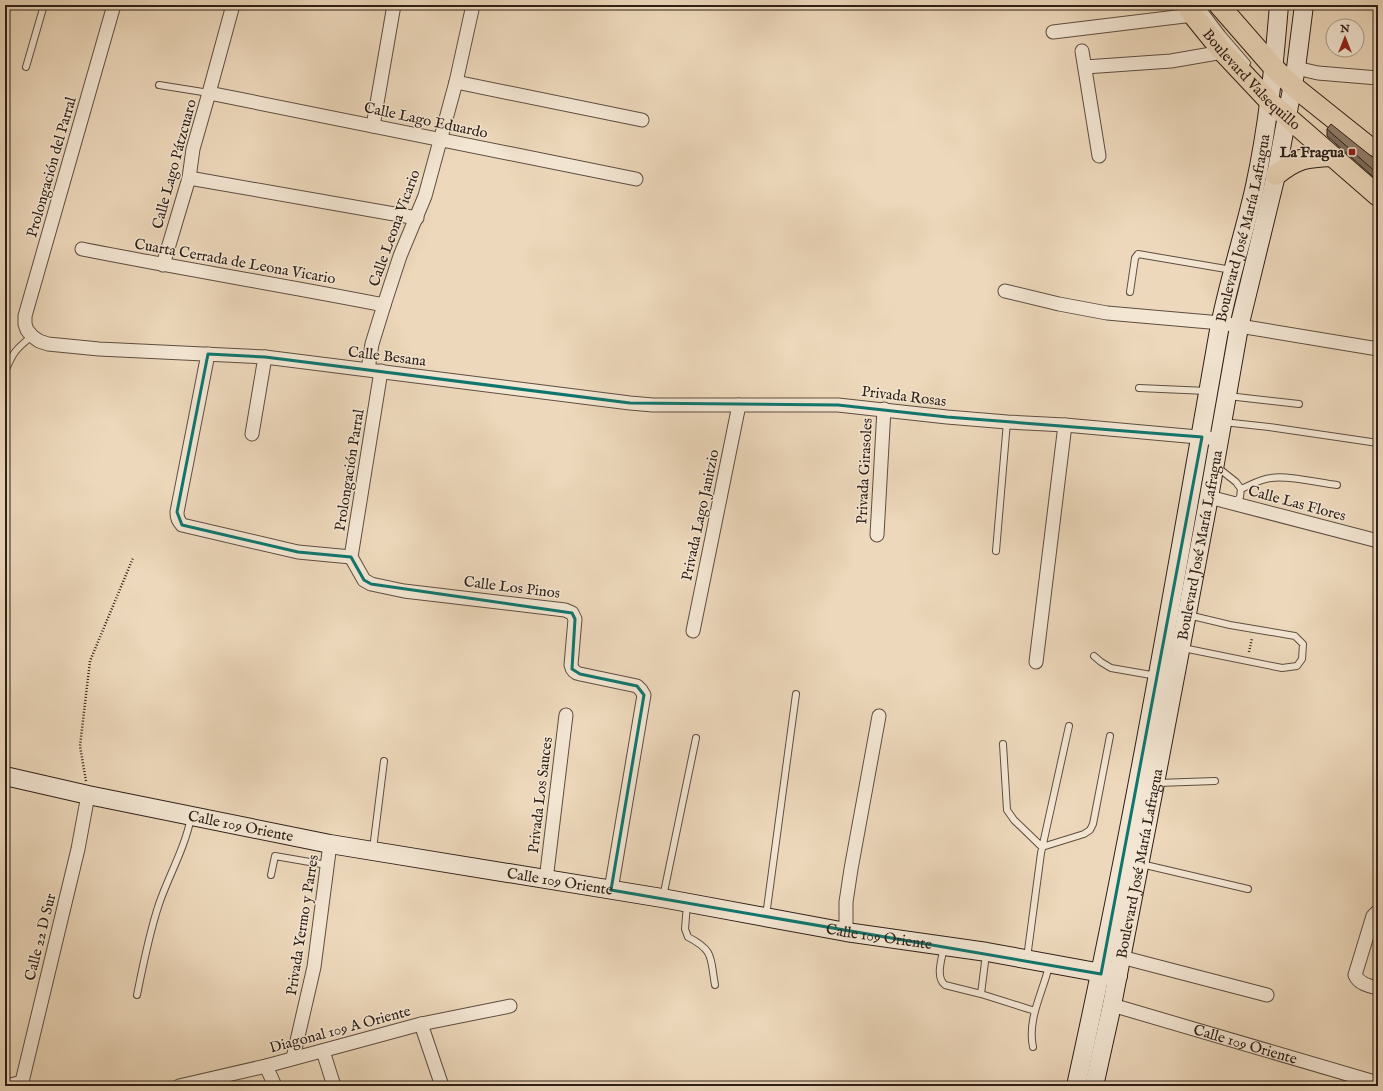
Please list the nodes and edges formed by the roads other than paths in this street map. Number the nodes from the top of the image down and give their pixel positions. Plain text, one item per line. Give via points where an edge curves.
1 (44, 5) edge
2 (114, 5) edge
3 (233, 5) edge
4 (394, 5) edge
5 (473, 5) edge
6 (1219, 5) edge
7 (1280, 5) edge
8 (1304, 5) edge
9 (1193, 8) edge
10 (1053, 32) dead end
11 (1082, 51) dead end
12 (1223, 52) junction
13 (26, 67) dead end
14 (1085, 67) junction
15 (1250, 67) dead end
16 (1378, 78) edge
17 (456, 82) junction
18 (159, 85) dead end
19 (1281, 91) junction
20 (209, 93) junction
21 (642, 120) dead end
22 (373, 126) junction
23 (440, 140) junction
24 (1372, 154) edge
25 (1099, 156) dead end
26 (1332, 156) junction
27 (1276, 175) junction
28 (189, 178) junction
29 (636, 179) dead end
30 (1378, 196) edge
31 (417, 218) junction
32 (82, 248) dead end
33 (163, 265) junction
34 (1234, 270) junction
35 (1005, 291) dead end
36 (1130, 292) dead end
37 (384, 305) junction
38 (1221, 323) junction
39 (1239, 327) junction
40 (32, 336) junction
41 (1378, 349) edge
42 (208, 354) junction
43 (265, 357) junction
44 (374, 370) junction
45 (5, 372) edge
46 (1139, 388) dead end
47 (1209, 391) junction
48 (1227, 396) junction
49 (1299, 404) dead end
50 (739, 405) junction
51 (884, 409) junction
52 (1007, 422) junction
53 (1065, 425) junction
54 (1214, 432) junction
55 (252, 434) dead end
56 (1378, 443) edge
57 (1214, 464) junction
58 (1337, 485) dead end
59 (1241, 489) junction
60 (1209, 497) junction
61 (1234, 503) junction
62 (876, 535) dead end
63 (1378, 541) edge
64 (996, 551) dead end
65 (351, 557) junction
66 (1186, 615) junction
67 (693, 631) dead end
68 (1180, 647) junction
69 (1094, 656) dead end
70 (1036, 662) dead end
71 (1158, 676) junction
72 (796, 694) dead end
73 (566, 715) dead end
74 (878, 716) dead end
75 (1069, 726) dead end
76 (1110, 736) dead end
77 (696, 738) dead end
78 (1003, 744) dead end
79 (384, 762) dead end
80 (5, 776) edge
81 (1215, 781) dead end
82 (1155, 783) junction
83 (88, 795) junction
84 (191, 816) junction
85 (330, 844) junction
86 (1042, 847) junction
87 (373, 851) junction
88 (327, 864) junction
89 (1139, 864) junction
90 (271, 875) dead end
91 (546, 880) junction
92 (1248, 889) dead end
93 (611, 890) junction
94 (662, 898) junction
95 (687, 903) junction
96 (1378, 911) edge
97 (765, 917) junction
98 (846, 932) junction
99 (944, 946) junction
100 (987, 952) junction
101 (1121, 957) junction
102 (1027, 960) junction
103 (1050, 964) junction
104 (1109, 975) junction
105 (715, 985) dead end
106 (1378, 988) edge
107 (981, 994) junction
108 (136, 995) dead end
109 (1267, 995) dead end
110 (1112, 1005) junction
111 (510, 1006) dead end
112 (1035, 1011) junction
113 (421, 1024) junction
114 (1033, 1047) dead end
115 (323, 1051) junction
116 (294, 1058) junction
117 (266, 1066) junction
118 (1378, 1083) edge
119 (22, 1084) edge
120 (7, 1086) edge
121 (179, 1086) edge
122 (275, 1086) edge
123 (334, 1086) edge
124 (442, 1086) edge
125 (1076, 1086) edge
126 (1094, 1086) edge

1 - 13 lane
2 - 40 street, Prolongación del Parral via 25,316 27,330
3 - 20 street, Calle Lago Pátzcuaro
4 - 22 street
5 - 17 street, Calle Leona Vicario
6 - 19 main road, Boulevard Valsequillo
7 - 19 main road, Boulevard José María Lafragua
8 - 19 main road, Boulevard José María Lafragua
9 - 10 street
9 - 12 main road, Boulevard Valsequillo
9 - 15 lane via 1222,34
11 - 14 street
12 - 14 street via 1171,61
12 - 19 main road, Boulevard Valsequillo
14 - 25 street
16 - 19 street via 1318,73
17 - 21 street
17 - 23 street, Calle Leona Vicario
18 - 20 lane
19 - 24 main road, Boulevard Valsequillo
19 - 26 main road, Boulevard Valsequillo
19 - 27 main road, Boulevard José María Lafragua
19 - 34 main road, Boulevard José María Lafragua
20 - 22 street, Calle Lago Eduardo
20 - 28 street, Calle Lago Pátzcuaro via 193,149
22 - 23 street, Calle Lago Eduardo
23 - 29 street, Calle Lago Eduardo
23 - 31 street, Calle Leona Vicario
26 - 27 main road via 1302,159
26 - 30 main road, Boulevard Valsequillo
27 - 39 main road, Boulevard José María Lafragua
28 - 31 street
28 - 33 street, Calle Lago Pátzcuaro
31 - 37 street, Calle Leona Vicario via 400,256
32 - 33 street, Cuarta Cerrada de Leona Vicario
33 - 37 street, Cuarta Cerrada de Leona Vicario
34 - 36 lane via 1138,254 1134,258
34 - 38 main road, Boulevard José María Lafragua
35 - 38 street via 1107,313
37 - 44 street, Calle Leona Vicario via 372,344
38 - 39 street
38 - 47 main road, Boulevard José María Lafragua
39 - 41 street
39 - 48 main road, Boulevard José María Lafragua
40 - 42 street, Calle Besana via 48,344
40 - 45 lane via 17,348
42 - 43 street, Calle Besana
42 - 65 street via 177,512 179,522 182,525 298,552
43 - 44 street, Calle Besana
43 - 55 street
44 - 50 street, Calle Besana via 630,403
44 - 65 street, Prolongación Parral
46 - 47 lane
47 - 54 main road, Boulevard José María Lafragua
48 - 49 lane
48 - 54 main road, Boulevard José María Lafragua
50 - 51 street, Privada Rosas via 838,405
50 - 67 street, Privada Lago Janitzio
51 - 52 street, Privada Rosas
51 - 62 street, Privada Girasoles
52 - 53 street, Privada Rosas
52 - 64 lane
53 - 54 street, Privada Rosas
53 - 70 street
54 - 56 lane via 1269,427
54 - 57 main road, Boulevard José María Lafragua
54 - 71 main road, Boulevard José María Lafragua
57 - 59 lane
57 - 60 main road, Boulevard José María Lafragua
58 - 59 lane via 1280,477 1262,480
59 - 61 lane via 1240,497
60 - 61 street, Calle Las Flores
60 - 66 main road, Boulevard José María Lafragua
61 - 63 street, Calle Las Flores
65 - 93 street, Calle Los Pinos via 364,580 372,584 404,591 565,610 572,613 575,619 571,665 575,673 637,686 641,690 644,695
66 - 68 main road, Boulevard José María Lafragua
66 - 68 lane via 1294,636 1303,644 1302,659 1297,666 1282,668
68 - 82 main road, Boulevard José María Lafragua
69 - 71 lane via 1111,668
71 - 104 main road, Boulevard José María Lafragua
72 - 97 lane
73 - 91 street, Privada Los Sauces
74 - 98 street via 846,902
75 - 86 lane
76 - 86 lane via 1090,830
77 - 94 lane
78 - 86 lane via 1007,810
79 - 87 lane
80 - 83 main road, Calle 109 Oriente
81 - 82 lane
82 - 89 main road, Boulevard José María Lafragua
83 - 84 main road, Calle 109 Oriente
83 - 119 street, Calle 22 D Sur via 78,849
84 - 85 main road, Calle 109 Oriente
84 - 108 lane via 188,834 153,923
85 - 87 main road, Calle 109 Oriente
85 - 88 street, Privada Yermo y Parres
86 - 102 lane
87 - 91 main road, Calle 109 Oriente
88 - 90 lane via 275,856
88 - 116 street, Privada Yermo y Parres via 314,967
89 - 92 lane
89 - 101 main road, Boulevard José María Lafragua
91 - 93 main road, Calle 109 Oriente
93 - 94 main road, Calle 109 Oriente
94 - 95 main road, Calle 109 Oriente
95 - 97 main road, Calle 109 Oriente
95 - 105 lane via 685,929 688,937 702,944 710,953
96 - 106 street via 1372,916 1355,975 1361,983
97 - 98 main road, Calle 109 Oriente
98 - 99 main road, Calle 109 Oriente
99 - 100 main road, Calle 109 Oriente
99 - 107 lane via 941,982
100 - 102 main road, Calle 109 Oriente
100 - 107 lane
101 - 104 main road, Boulevard José María Lafragua
101 - 109 street
102 - 103 main road, Calle 109 Oriente
103 - 104 main road, Calle 109 Oriente
103 - 112 lane
104 - 110 main road, Boulevard José María Lafragua
104 - 125 main road, Boulevard José María Lafragua
107 - 112 lane
110 - 118 street, Calle 109 Oriente
110 - 126 main road, Boulevard José María Lafragua
111 - 113 street, Diagonal 109 A Oriente
112 - 114 lane via 1031,1038
113 - 115 street, Diagonal 109 A Oriente
113 - 124 street
115 - 116 street, Diagonal 109 A Oriente
115 - 123 street
116 - 117 street, Diagonal 109 A Oriente
117 - 121 street, Diagonal 109 A Oriente
117 - 122 street
119 - 120 street

